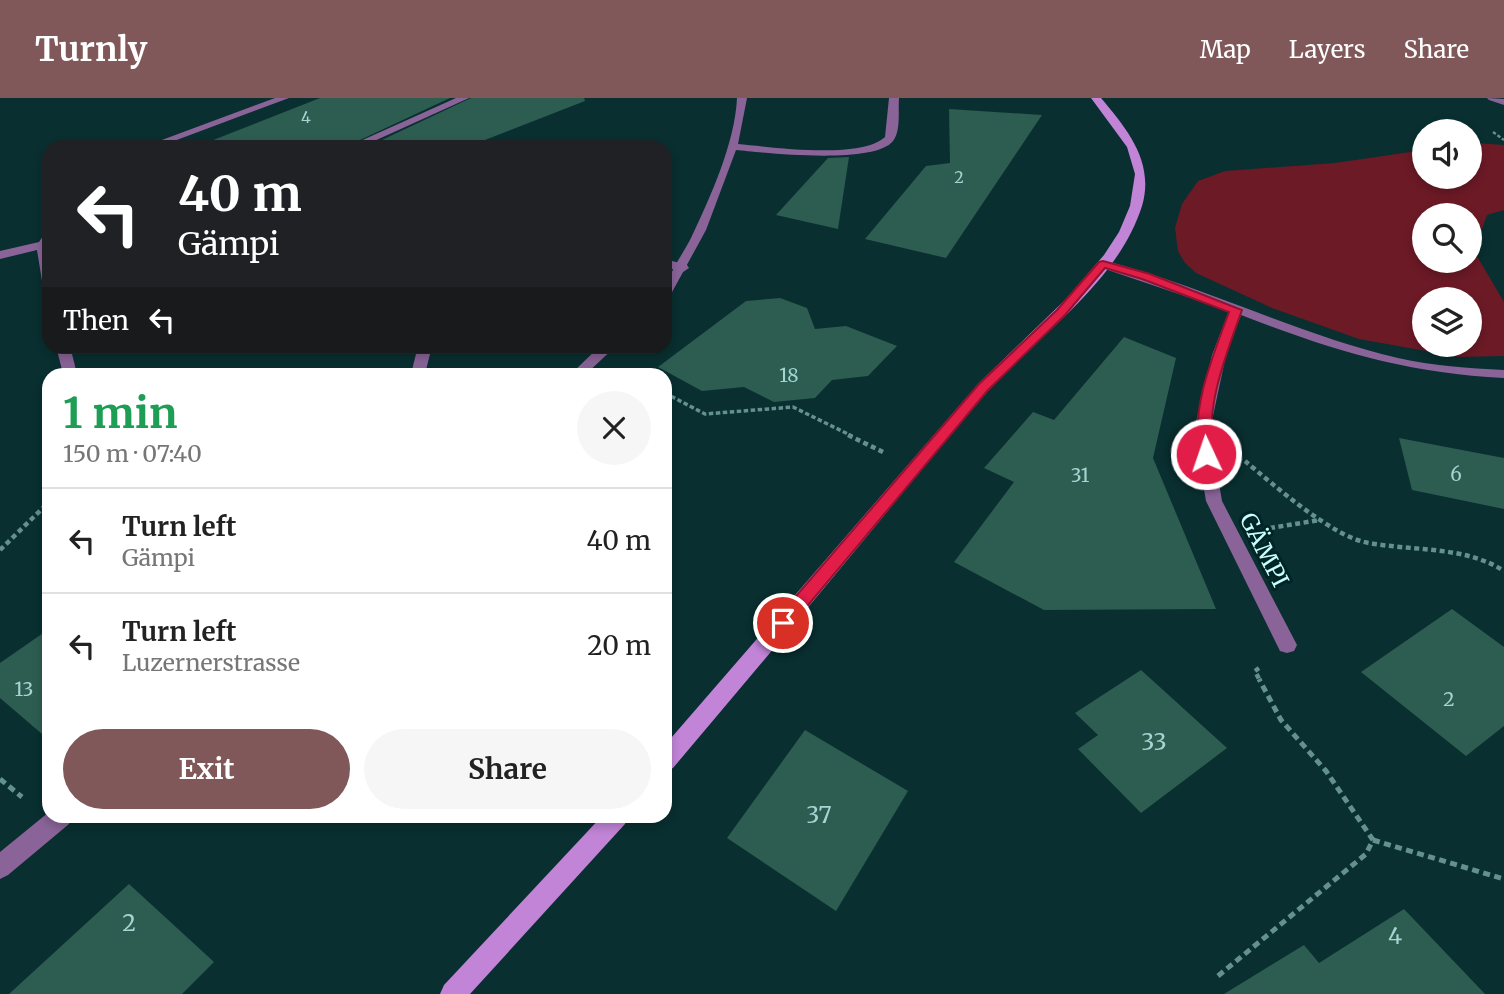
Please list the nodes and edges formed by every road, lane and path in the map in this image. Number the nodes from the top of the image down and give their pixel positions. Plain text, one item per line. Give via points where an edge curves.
1 (284, 98) edge
2 (464, 98) edge
3 (742, 98) edge
4 (894, 98) edge
5 (1096, 98) edge
6 (1492, 98) edge
7 (1504, 102) edge
8 (167, 140) edge
9 (368, 140) edge
10 (732, 147) junction
11 (42, 242) edge
12 (0, 255) edge
13 (1103, 264) junction
14 (672, 265) edge
15 (683, 268) junction
16 (672, 284) edge
17 (1236, 310) junction
18 (600, 354) edge
19 (585, 368) edge
20 (1504, 374) edge
21 (672, 397) edge
22 (1202, 429) junction
23 (887, 454) dead end
24 (42, 509) edge
25 (1321, 520) junction
26 (1230, 534) junction
27 (0, 550) edge
28 (1504, 571) edge
29 (1287, 645) joint
30 (672, 753) edge
31 (53, 823) edge
32 (611, 823) edge
33 (1373, 840) junction
34 (0, 867) edge
35 (1504, 879) edge
36 (1218, 976) dead end
37 (453, 994) edge

1 - 8 street
2 - 9 street
3 - 10 street via 742,117
4 - 10 street via 890,136 879,147 837,153
5 - 13 main road via 1123,132 1140,169 1135,207
6 - 7 street
10 - 15 street via 707,221
11 - 12 street
13 - 17 street
13 - 30 main road via 1061,313 983,387
14 - 15 street
15 - 16 street
17 - 20 street via 1351,352 1458,372
17 - 22 street, GÄMPI via 1219,355
18 - 19 street
21 - 23 path via 705,414 793,407
22 - 25 path
22 - 26 street, GÄMPI via 1214,501
24 - 27 path
25 - 26 path
25 - 28 path via 1367,543 1489,561
26 - 29 street, GÄMPI
29 - 33 path via 1255,671 1281,720 1325,771
31 - 34 street
32 - 37 main road
33 - 35 path
33 - 36 path via 1366,854

